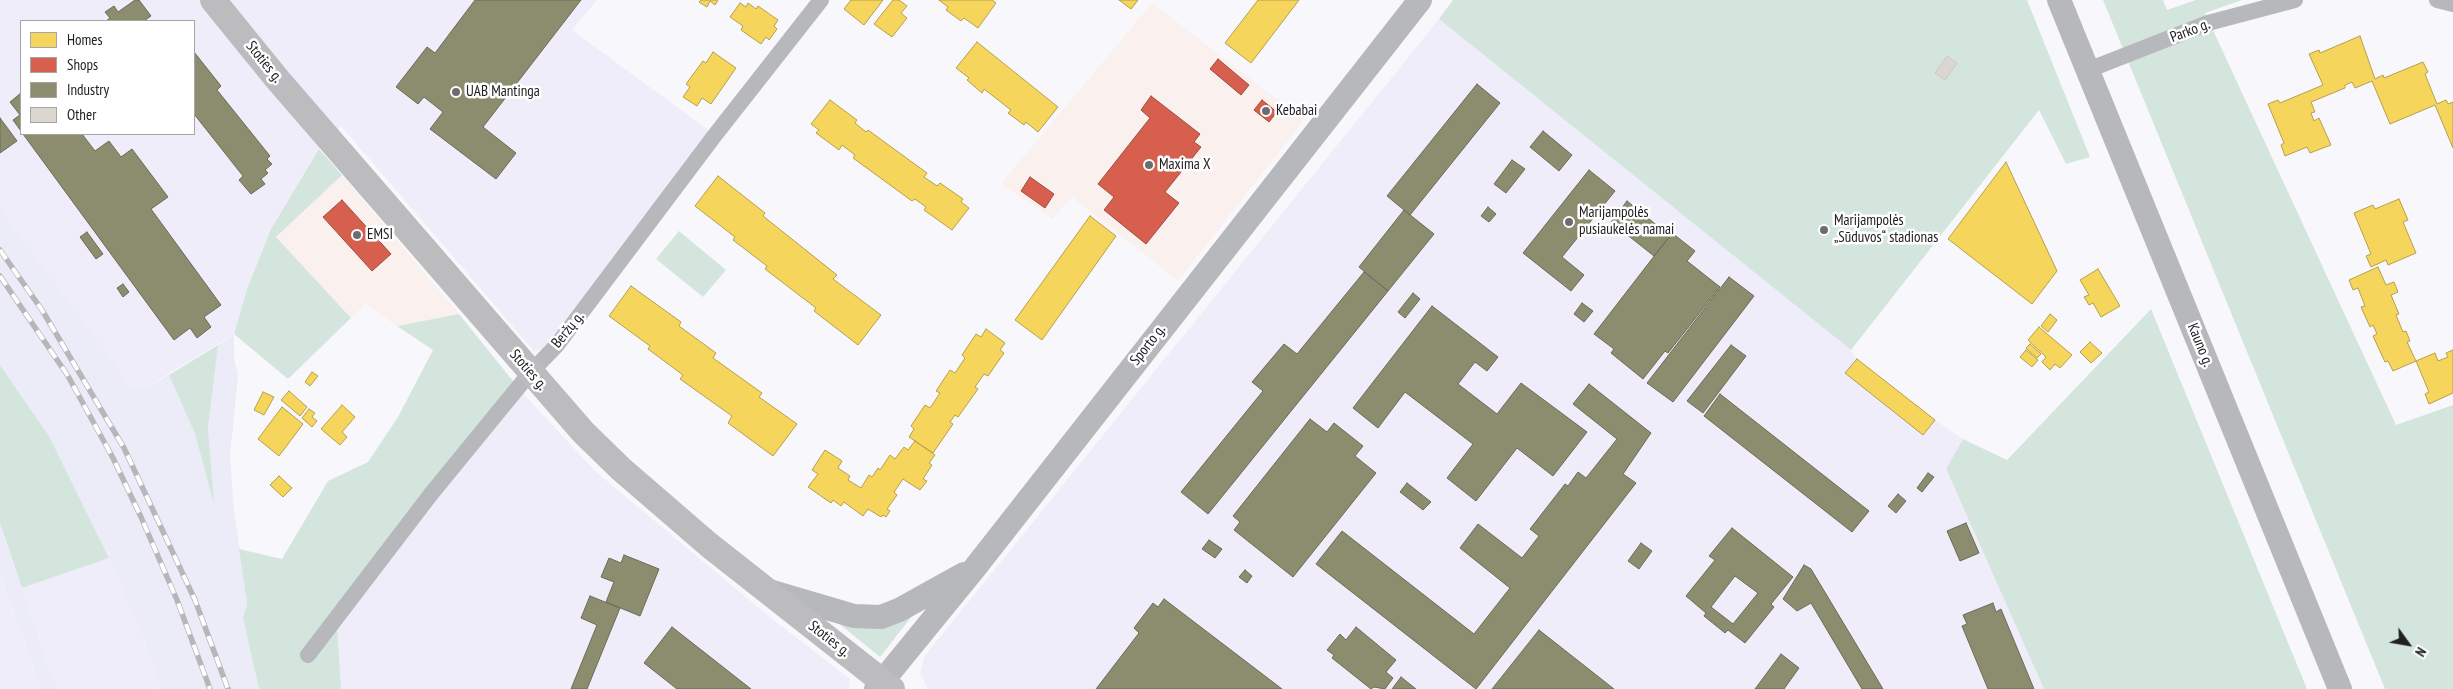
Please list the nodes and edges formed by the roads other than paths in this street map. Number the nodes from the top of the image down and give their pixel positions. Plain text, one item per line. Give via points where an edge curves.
1 (213, 0) edge
2 (821, 0) edge
3 (1420, 0) edge
4 (2059, 0) edge
5 (2295, 0) edge
6 (2437, 0) edge
7 (2453, 4) edge
8 (2088, 70) junction
9 (530, 372) junction
10 (974, 569) junction
11 (766, 590) junction
12 (308, 656) dead end
13 (883, 686) edge
14 (2340, 689) edge

1 - 9 main road, Stoties g.
2 - 9 street, Beržų g. via 557,345
3 - 10 street, Sporto g.
4 - 8 street, Kauno g.
5 - 8 street, Parko g. via 2208,23
6 - 7 street
8 - 14 street, Kauno g.
9 - 11 main road, Stoties g. via 621,469
9 - 12 street, Beržų g. via 431,494
10 - 11 street via 899,610 881,616 854,616
10 - 13 street, Sporto g.
11 - 13 main road, Stoties g.

